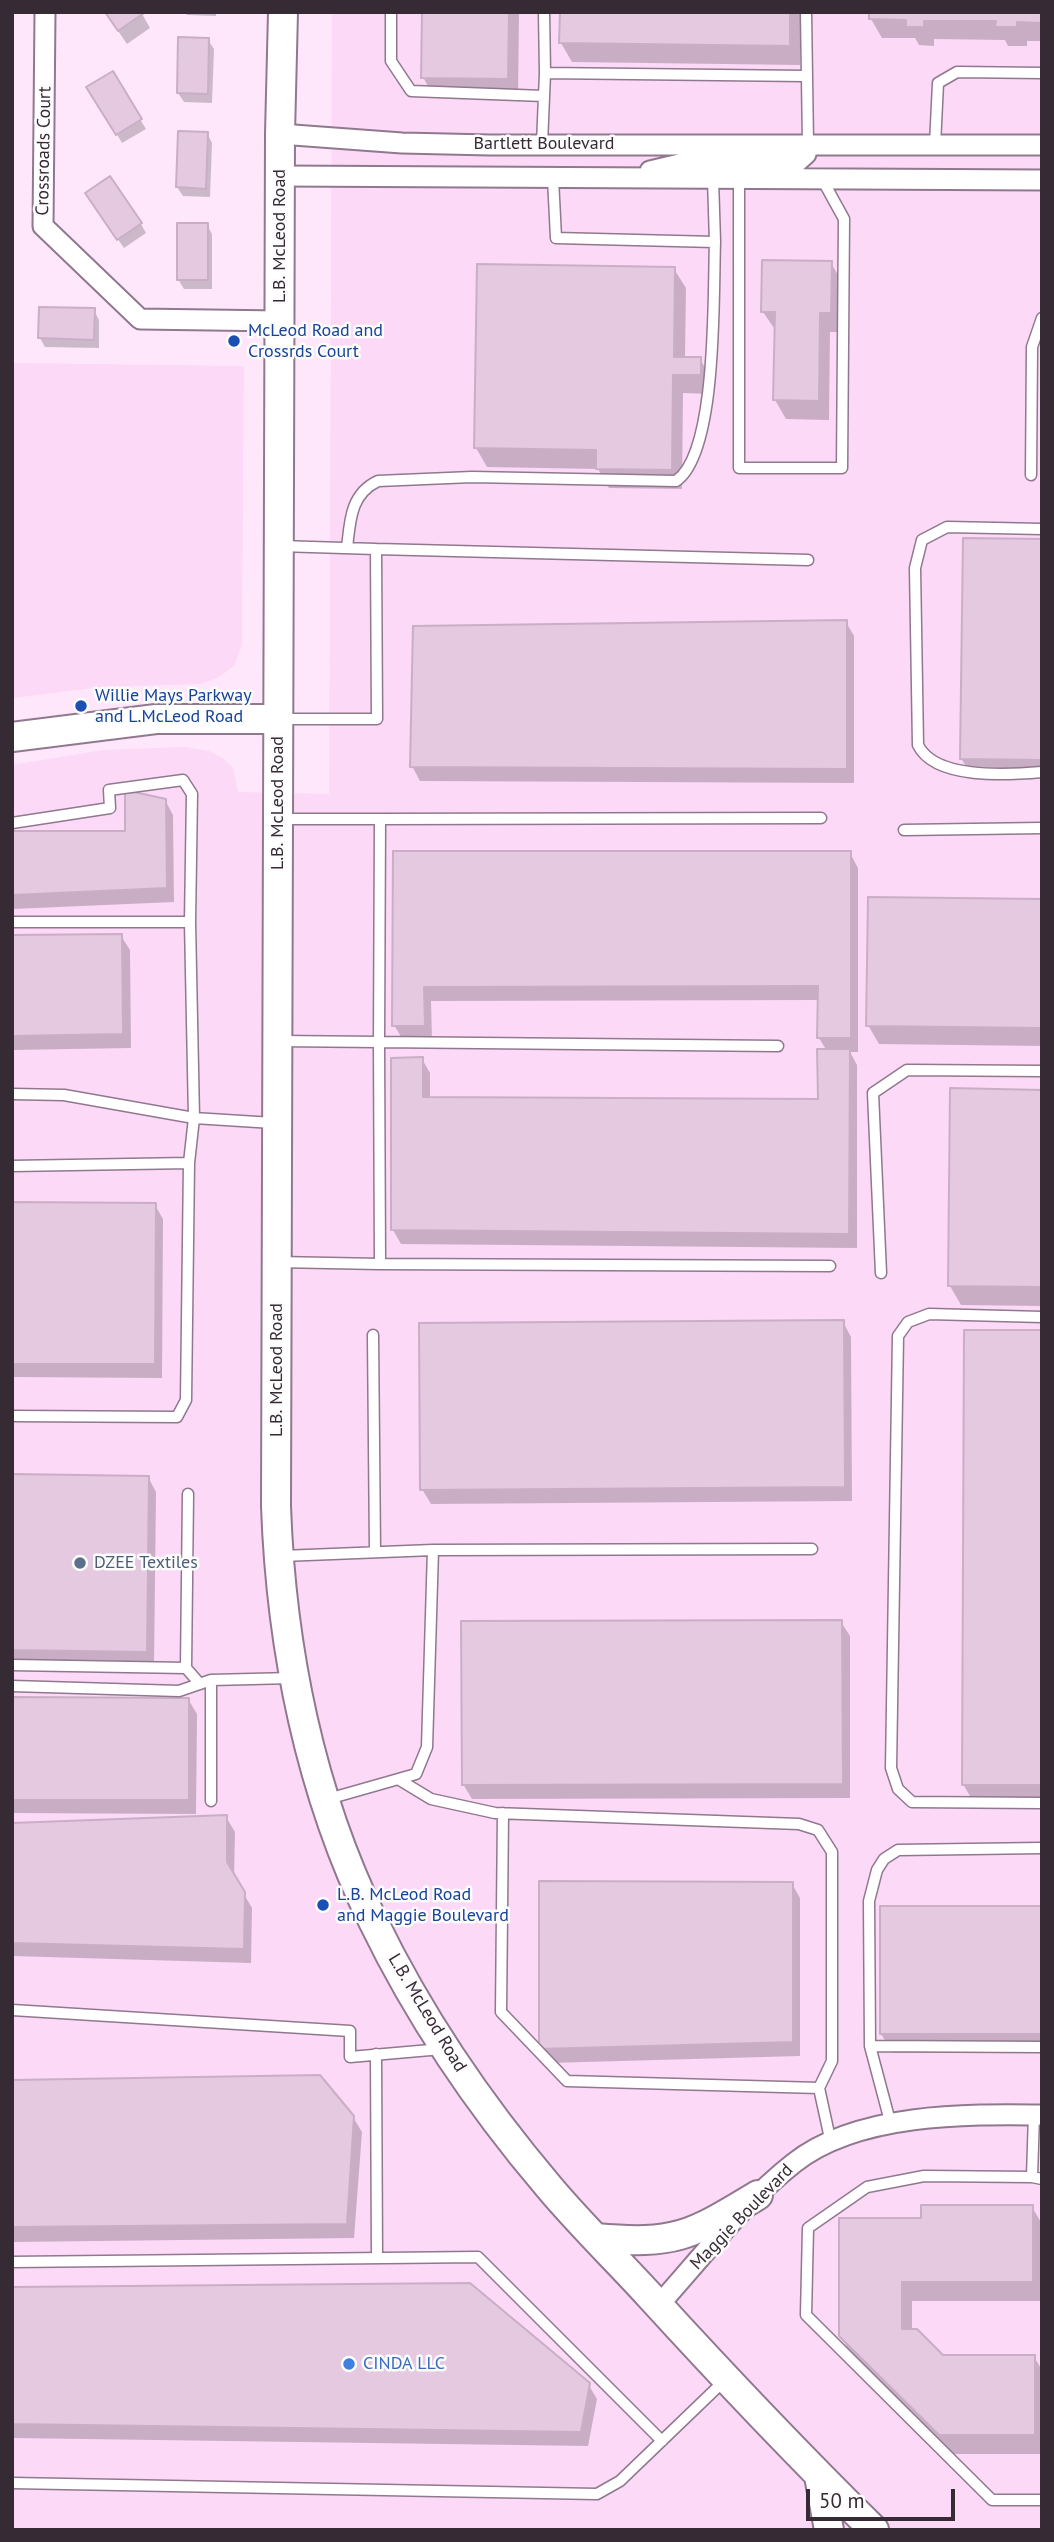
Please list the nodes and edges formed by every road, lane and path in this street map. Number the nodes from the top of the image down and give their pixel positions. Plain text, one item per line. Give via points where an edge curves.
1 (45, 12) edge
2 (283, 12) edge
3 (391, 12) edge
4 (544, 12) edge
5 (806, 12) edge
6 (545, 73) junction
7 (1042, 73) edge
8 (805, 76) junction
9 (544, 96) junction
10 (280, 134) junction
11 (542, 144) junction
12 (808, 144) junction
13 (935, 145) junction
14 (1042, 145) edge
15 (280, 176) junction
16 (554, 178) junction
17 (611, 178) junction
18 (713, 179) junction
19 (739, 179) junction
20 (822, 179) junction
21 (1042, 180) edge
22 (715, 242) junction
23 (1042, 318) edge
24 (279, 321) junction
25 (1031, 475) dead end
26 (1042, 529) edge
27 (279, 546) junction
28 (347, 548) junction
29 (376, 549) junction
30 (808, 560) dead end
31 (279, 719) junction
32 (12, 737) edge
33 (1042, 772) edge
34 (821, 818) dead end
35 (278, 819) junction
36 (380, 819) junction
37 (12, 823) edge
38 (1042, 828) edge
39 (904, 830) dead end
40 (12, 922) edge
41 (190, 922) junction
42 (278, 1041) junction
43 (379, 1041) junction
44 (778, 1046) dead end
45 (1042, 1071) edge
46 (12, 1094) edge
47 (194, 1118) junction
48 (277, 1124) junction
49 (189, 1163) junction
50 (12, 1166) edge
51 (277, 1262) junction
52 (380, 1264) junction
53 (830, 1266) dead end
54 (881, 1273) dead end
55 (1042, 1317) edge
56 (373, 1335) dead end
57 (12, 1416) edge
58 (188, 1494) dead end
59 (811, 1549) dead end
60 (433, 1550) junction
61 (375, 1552) junction
62 (278, 1556) junction
63 (12, 1665) edge
64 (186, 1668) junction
65 (296, 1678) junction
66 (211, 1680) junction
67 (200, 1684) junction
68 (12, 1686) edge
69 (398, 1779) junction
70 (324, 1800) junction
71 (211, 1801) dead end
72 (1042, 1803) edge
73 (503, 1813) junction
74 (1042, 1848) edge
75 (12, 2011) edge
76 (870, 2046) junction
77 (1042, 2047) edge
78 (446, 2049) junction
79 (376, 2054) junction
80 (818, 2088) junction
81 (1038, 2115) edge
82 (891, 2125) junction
83 (831, 2143) junction
84 (1037, 2178) edge
85 (758, 2195) junction
86 (596, 2238) junction
87 (377, 2258) junction
88 (12, 2262) edge
89 (658, 2306) junction
90 (726, 2379) junction
91 (662, 2441) junction
92 (819, 2476) junction
93 (12, 2483) edge
94 (1042, 2500) edge
95 (829, 2530) edge
96 (874, 2530) edge

1 - 24 street, Crossroads Court via 43,226 140,318
2 - 10 street, L.B. McLeod Road
3 - 9 lane via 391,61 411,91
4 - 6 lane
5 - 8 lane
6 - 8 lane
6 - 9 lane
7 - 13 lane via 957,72 938,83
8 - 12 lane
9 - 11 lane
10 - 11 street, Bartlett Boulevard via 402,143
10 - 15 street, L.B. McLeod Road
11 - 12 street, Bartlett Boulevard
12 - 13 street, Bartlett Boulevard
12 - 17 street, Bartlett Boulevard via 806,154 796,163 684,163
13 - 14 street, Bartlett Boulevard
15 - 16 street, Bartlett Boulevard
15 - 24 street, L.B. McLeod Road
16 - 17 street, Bartlett Boulevard
16 - 22 lane via 556,238
17 - 18 street, Bartlett Boulevard
18 - 19 street, Bartlett Boulevard
18 - 22 lane
19 - 20 street, Bartlett Boulevard
19 - 20 lane via 739,468 842,468 844,219
20 - 21 street, Bartlett Boulevard
22 - 28 lane via 710,392 684,475 676,481 378,481 367,486 352,510
23 - 25 lane via 1032,347
24 - 27 street, L.B. McLeod Road
26 - 33 lane via 947,527 922,540 915,568 918,745 923,755 966,772
27 - 28 lane
27 - 31 street, L.B. McLeod Road
28 - 29 lane
29 - 30 lane
29 - 31 lane via 377,719
31 - 32 street via 156,719
31 - 35 street, L.B. McLeod Road
34 - 36 lane
35 - 36 lane
35 - 42 street, L.B. McLeod Road
36 - 43 lane
37 - 41 lane via 110,808 109,790 183,780 192,794
38 - 39 lane
40 - 41 lane
41 - 47 lane
42 - 43 lane
42 - 48 street, L.B. McLeod Road
43 - 44 lane
43 - 52 lane
45 - 54 lane via 907,1070 873,1093
46 - 47 lane via 64,1095
47 - 48 lane
47 - 49 lane
48 - 51 street, L.B. McLeod Road
49 - 50 lane
49 - 57 lane via 186,1400 177,1417
51 - 52 lane
51 - 62 street, L.B. McLeod Road
52 - 53 lane
55 - 72 lane via 929,1314 908,1322 898,1336 891,1768 898,1789 912,1802
56 - 61 lane
58 - 64 lane
59 - 60 lane
60 - 61 lane
60 - 69 lane via 427,1746 416,1774
61 - 62 lane
62 - 65 street, L.B. McLeod Road
63 - 64 lane
64 - 67 lane
65 - 66 lane
65 - 70 street, L.B. McLeod Road
66 - 67 lane
66 - 71 lane
67 - 68 lane via 179,1691
69 - 70 lane
69 - 73 lane via 431,1800
70 - 78 street, L.B. McLeod Road via 372,1919
73 - 80 lane via 501,2012 567,2081
73 - 80 lane via 799,1824 818,1830 832,1852 832,2061
74 - 76 lane via 898,1850 884,1859 869,1900
75 - 79 lane via 350,2031 350,2057
76 - 77 lane
76 - 82 lane
78 - 79 lane
78 - 86 street, L.B. McLeod Road via 548,2186
79 - 87 lane
80 - 83 lane
81 - 82 street, Maggie Boulevard via 958,2114
81 - 84 lane
82 - 83 street, Maggie Boulevard
83 - 85 street, Maggie Boulevard via 797,2161
84 - 94 lane via 924,2176 867,2187 808,2228 806,2315 992,2500
85 - 86 street via 706,2226 673,2239
85 - 89 street, Maggie Boulevard
86 - 89 street, L.B. McLeod Road
87 - 88 lane
87 - 91 lane via 478,2258
89 - 90 street, L.B. McLeod Road
90 - 91 lane
90 - 92 street, L.B. McLeod Road
91 - 93 lane via 620,2482 597,2494
92 - 95 street
92 - 96 street, L.B. McLeod Road

